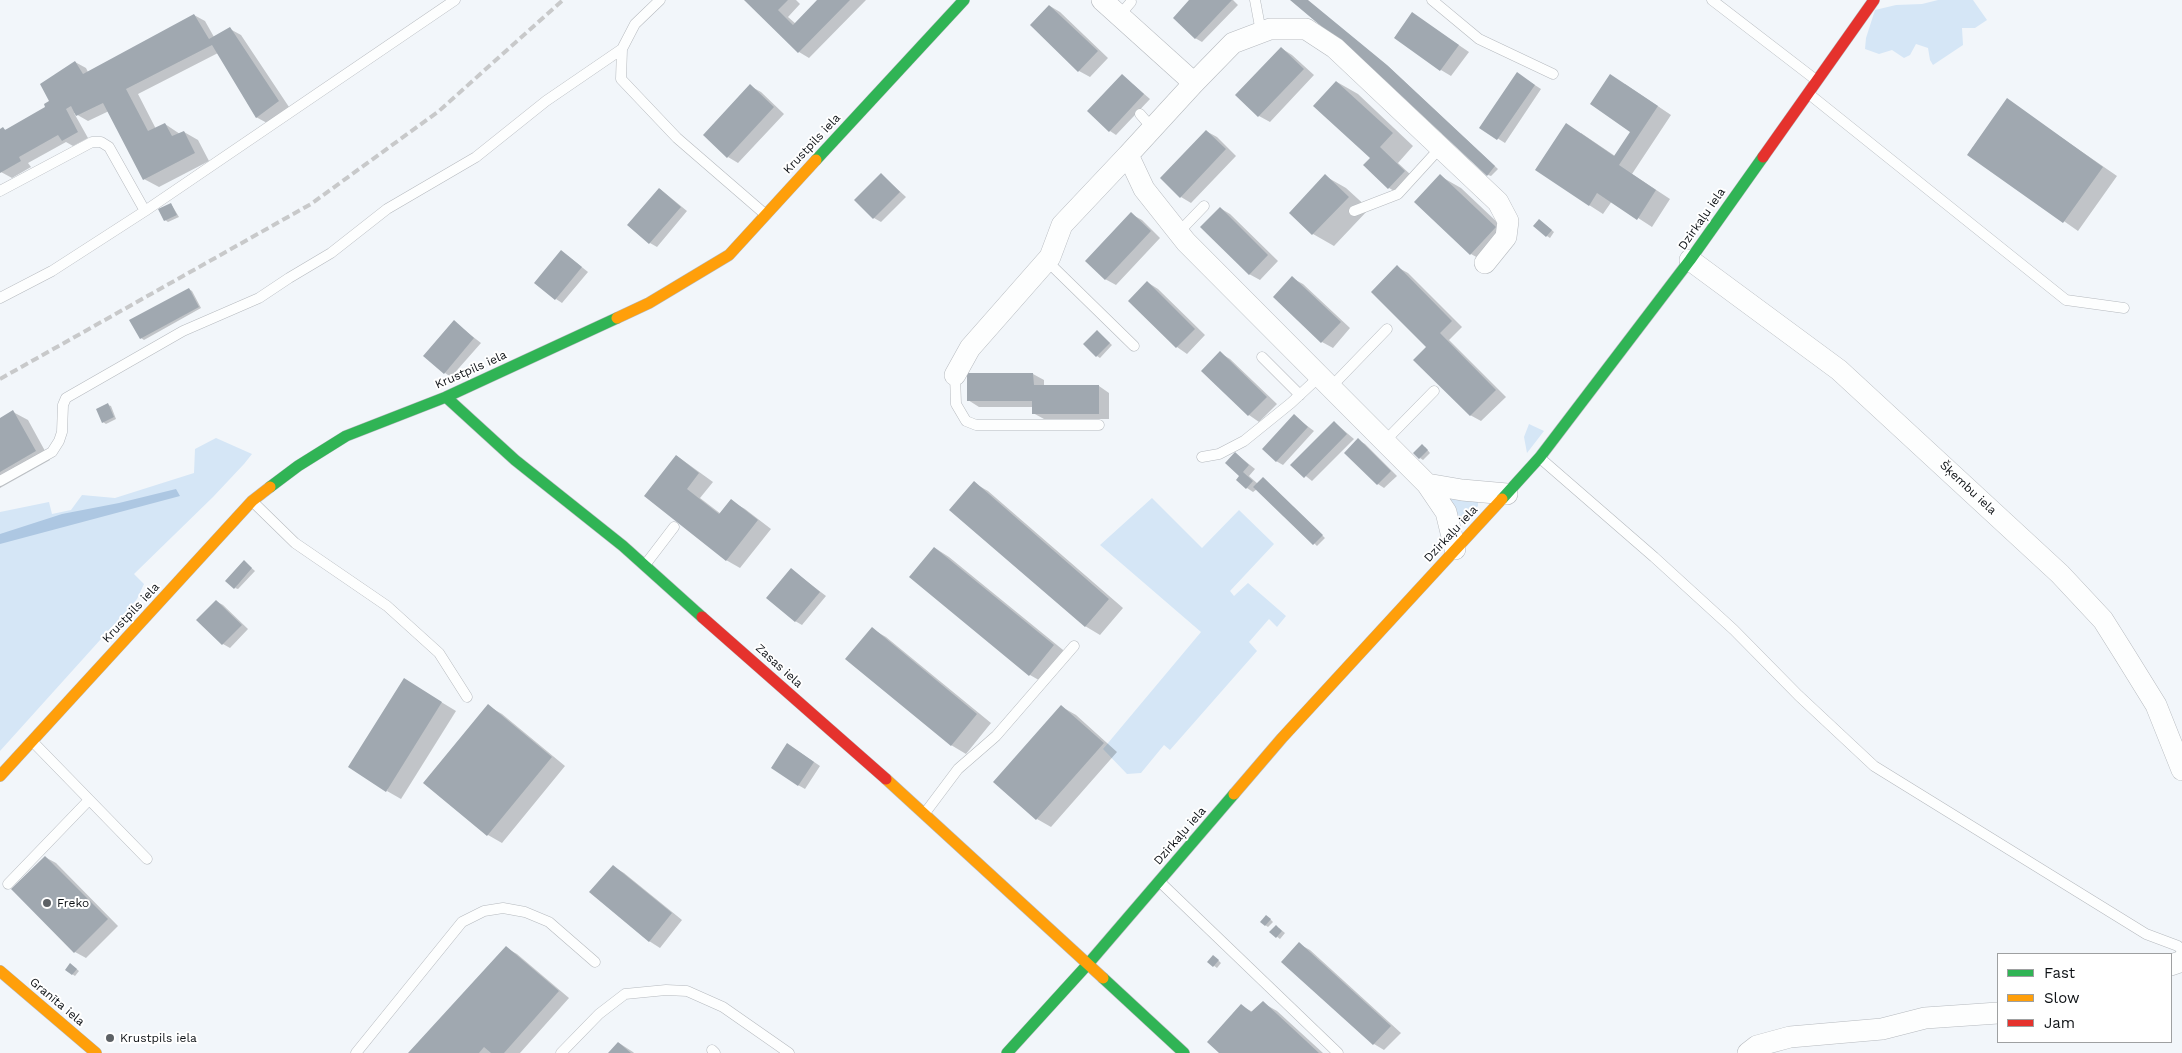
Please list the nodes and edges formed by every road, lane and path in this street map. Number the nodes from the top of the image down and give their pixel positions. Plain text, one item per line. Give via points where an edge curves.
1 (455, 0) edge
2 (660, 0) edge
3 (964, 0) edge
4 (1102, 0) edge
5 (1255, 0) edge
6 (1432, 0) edge
7 (1712, 0) edge
8 (1874, 0) edge
9 (1261, 32) junction
10 (622, 49) junction
11 (1553, 74) dead end
12 (1817, 81) junction
13 (1194, 83) junction
14 (1808, 93) junction
15 (1440, 148) junction
16 (1128, 155) junction
17 (0, 191) edge
18 (1204, 206) dead end
19 (145, 211) junction
20 (1354, 211) dead end
21 (766, 215) junction
22 (1179, 232) junction
23 (1690, 260) junction
24 (1047, 261) junction
25 (1485, 263) dead end
26 (0, 298) edge
27 (2124, 308) dead end
28 (1387, 329) dead end
29 (1134, 346) dead end
30 (1262, 357) dead end
31 (955, 375) joint
32 (1326, 382) junction
33 (1434, 391) dead end
34 (1300, 395) junction
35 (446, 397) junction
36 (1099, 425) dead end
37 (1385, 441) junction
38 (1202, 457) dead end
39 (1540, 458) junction
40 (0, 480) edge
41 (1427, 484) junction
42 (1507, 494) junction
43 (252, 501) junction
44 (674, 527) dead end
45 (1455, 549) junction
46 (644, 565) junction
47 (1074, 646) dead end
48 (467, 697) dead end
49 (32, 741) junction
50 (2182, 770) edge
51 (0, 776) edge
52 (88, 801) junction
53 (924, 813) junction
54 (147, 859) dead end
55 (1160, 881) junction
56 (8, 884) dead end
57 (2182, 951) edge
58 (595, 962) dead end
59 (1088, 964) junction
60 (0, 971) edge
61 (1997, 1013) edge
62 (1753, 1050) edge
63 (96, 1053) edge
64 (356, 1053) edge
65 (562, 1053) edge
66 (789, 1053) edge
67 (1007, 1053) edge
68 (1184, 1053) edge
69 (1338, 1053) edge

1 - 19 lane
2 - 10 lane via 635,24
3 - 21 street, Krustpils iela
4 - 13 street via 1125,9
5 - 9 lane
6 - 11 lane via 1479,39
7 - 12 lane
8 - 12 street, Dzirkaļu iela
9 - 13 street via 1233,43
9 - 15 street via 1270,29 1306,30 1335,48
10 - 21 lane via 621,79 676,138
10 - 40 lane via 546,101 476,157 388,209 331,253 259,298 183,331 66,398 62,432 52,452
12 - 14 street, Dzirkaļu iela
13 - 16 street via 1146,121
14 - 23 street, Dzirkaļu iela
14 - 27 lane via 2066,300
15 - 20 lane via 1398,194
15 - 25 street via 1498,202 1508,221 1506,236
16 - 22 street via 1144,189
16 - 24 street via 1062,225
17 - 19 lane via 92,142 101,142 109,147
18 - 22 lane
19 - 26 lane via 52,271
21 - 35 street, Krustpils iela via 729,255 650,303
22 - 32 street
23 - 39 street, Dzirkaļu iela
23 - 50 street, Šķembu iela via 1839,370 2060,574 2112,634 2156,705
24 - 29 lane
24 - 31 street via 970,348
28 - 32 lane
30 - 34 lane
31 - 36 lane via 956,404 966,421 976,425
32 - 34 lane
32 - 37 street
33 - 37 lane
34 - 38 lane via 1244,441 1219,454
35 - 43 street, Krustpils iela via 346,436 298,466
35 - 46 street, Zasas iela via 516,460
37 - 41 street
39 - 42 street, Dzirkaļu iela
39 - 57 lane via 1734,630 1798,696 1874,766 2146,934 2178,946
41 - 42 street
41 - 45 street via 1446,512
42 - 45 street, Dzirkaļu iela
43 - 48 lane via 295,543 387,606 439,653
43 - 49 street, Krustpils iela
44 - 46 lane
45 - 55 street, Dzirkaļu iela via 1282,738
46 - 53 street, Zasas iela
47 - 53 lane via 996,736 958,769
49 - 51 street, Krustpils iela
49 - 52 lane
52 - 54 lane
52 - 56 lane
53 - 59 street, Zasas iela
55 - 59 street, Dzirkaļu iela
55 - 69 lane
58 - 64 lane via 549,922 510,909 484,910 462,922
59 - 67 street, Dzirkaļu iela
59 - 68 street, Zasas iela
60 - 63 street, Granīta iela
61 - 62 street via 1926,1018 1882,1029 1790,1037
65 - 66 lane via 598,1014 624,994 666,990 687,991 723,1007

